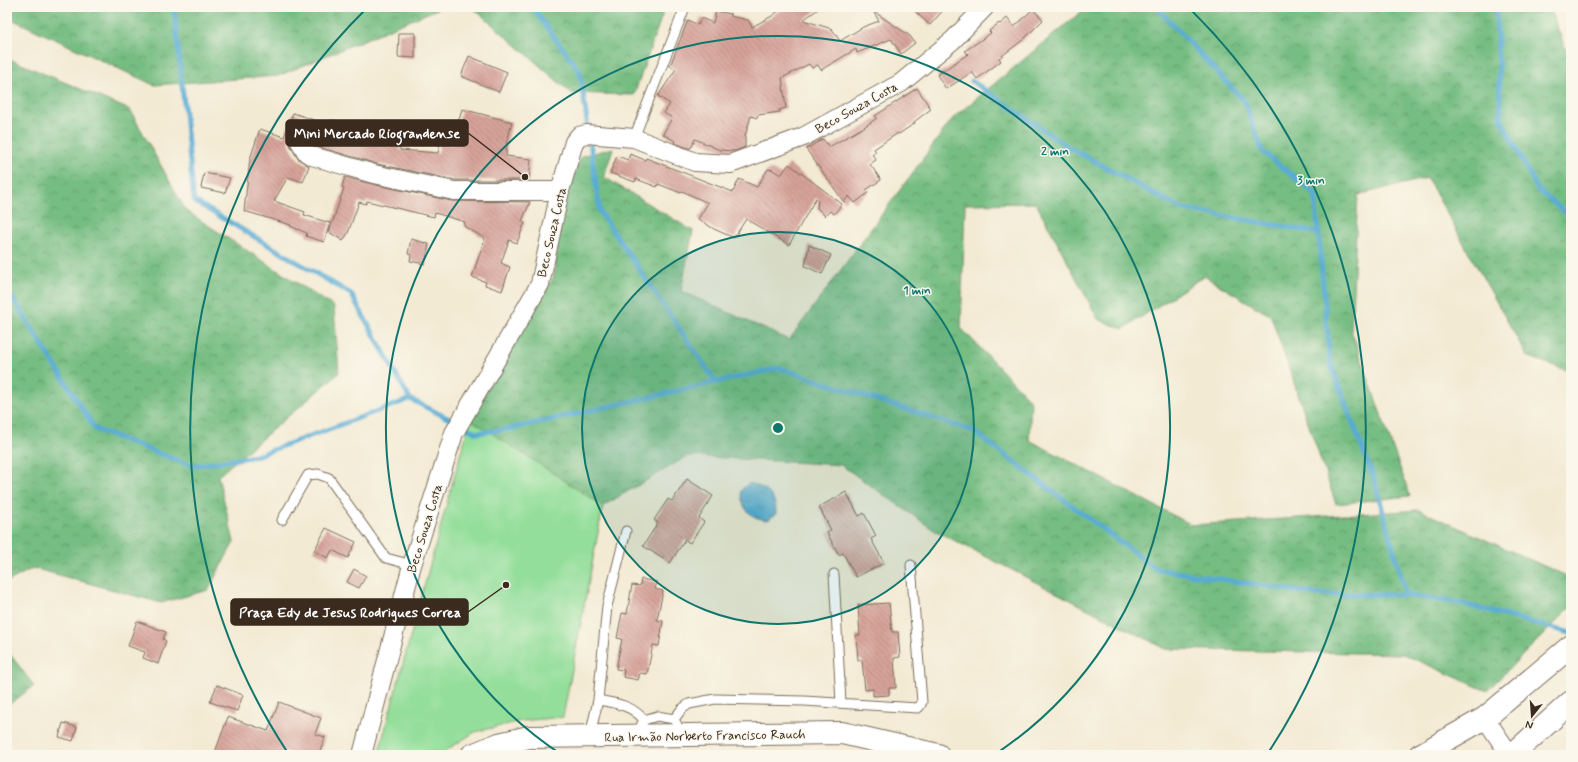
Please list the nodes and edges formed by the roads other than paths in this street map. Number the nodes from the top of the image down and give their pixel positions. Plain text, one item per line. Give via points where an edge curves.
1 (685, 7) edge
2 (985, 7) edge
3 (634, 138) junction
4 (299, 140) dead end
5 (560, 191) junction
6 (282, 520) dead end
7 (626, 531) dead end
8 (412, 565) junction
9 (911, 565) dead end
10 (834, 574) dead end
11 (1571, 646) edge
12 (598, 700) junction
13 (1571, 702) edge
14 (841, 703) junction
15 (1485, 718) junction
16 (678, 727) junction
17 (640, 728) junction
18 (590, 737) junction
19 (362, 755) edge
20 (472, 755) edge
21 (938, 755) edge
22 (1420, 755) edge
23 (1511, 755) edge

1 - 3 lane
2 - 3 street, Beco Souza Costa via 953,40 901,83 796,139 730,164 695,162
3 - 5 street, Beco Souza Costa via 586,134 579,136 574,142
4 - 5 street via 312,156 374,174 454,191
5 - 8 street, Beco Souza Costa via 540,284 454,434
6 - 8 lane via 308,475 318,474 329,478 386,558
7 - 12 lane via 607,606
8 - 19 street, Beco Souza Costa
9 - 14 lane via 922,702 920,706 918,708
10 - 14 lane
11 - 15 street
12 - 17 lane via 621,704 633,710
12 - 18 lane
13 - 23 street
14 - 16 lane via 715,698 689,704 682,709
15 - 22 street
15 - 23 street
16 - 17 street, Rua Irmão Norberto Francisco Rauch
16 - 21 street, Rua Irmão Norberto Francisco Rauch via 842,733
17 - 18 street, Rua Irmão Norberto Francisco Rauch
18 - 20 street, Rua Irmão Norberto Francisco Rauch via 530,738 499,744

